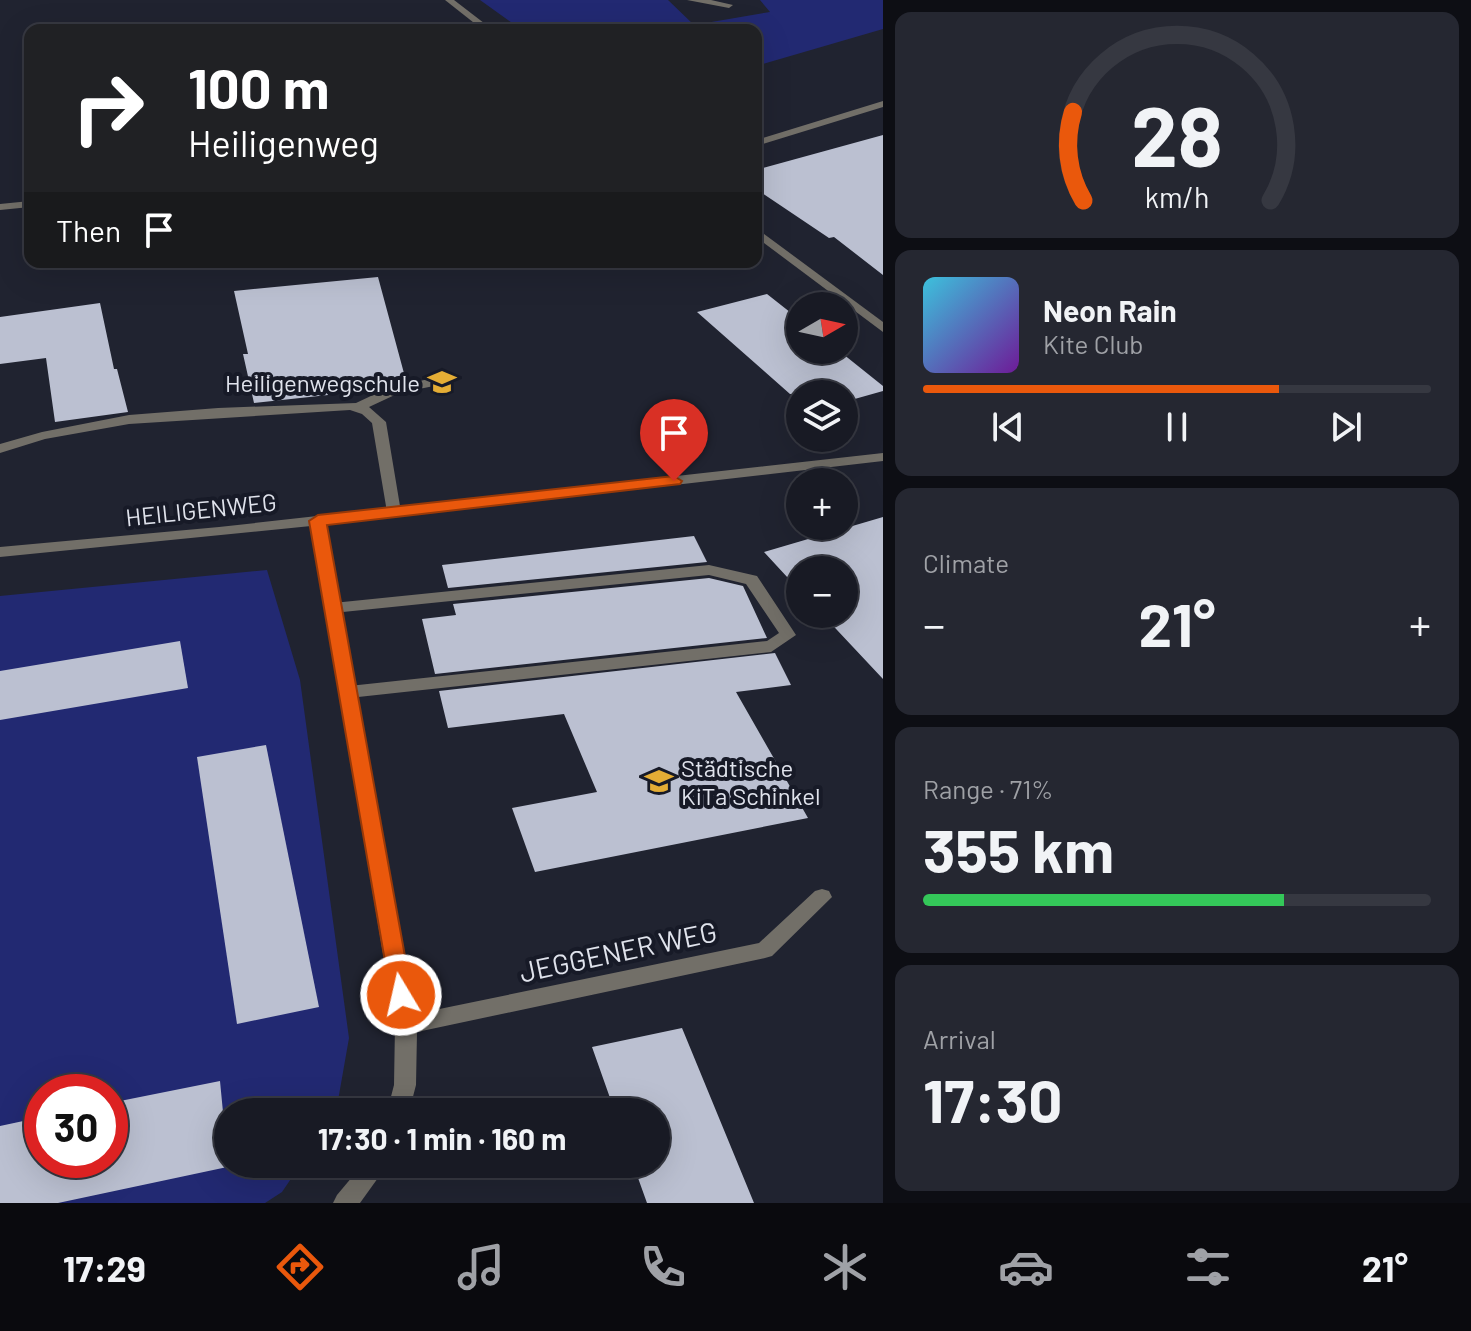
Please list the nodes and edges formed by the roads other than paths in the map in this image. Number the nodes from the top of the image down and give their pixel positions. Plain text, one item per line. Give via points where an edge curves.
1 (449, 0) edge
2 (691, 0) edge
3 (729, 5) dead end
4 (481, 24) edge
5 (883, 104) edge
6 (762, 141) edge
7 (24, 205) edge
8 (0, 207) edge
9 (762, 236) edge
10 (883, 328) edge
11 (439, 381) dead end
12 (357, 408) junction
13 (4, 444) edge
14 (883, 457) edge
15 (394, 512) junction
16 (318, 521) junction
17 (0, 552) edge
18 (333, 608) junction
19 (349, 692) junction
20 (822, 897) dead end
21 (406, 1025) junction
22 (402, 1098) edge
23 (366, 1178) edge
24 (345, 1203) edge

1 - 4 street
2 - 3 street
5 - 6 street
7 - 8 street
9 - 10 street
11 - 12 street via 395,390
12 - 13 street via 140,420
12 - 15 street via 379,422
14 - 15 street, HEILIGENWEG
15 - 16 street, HEILIGENWEG
16 - 17 street, HEILIGENWEG
16 - 18 street
18 - 19 street
18 - 19 street via 709,570 751,580 788,635 771,646
19 - 21 street
20 - 21 street, JEGGENER WEG via 765,950
21 - 22 street
23 - 24 street

